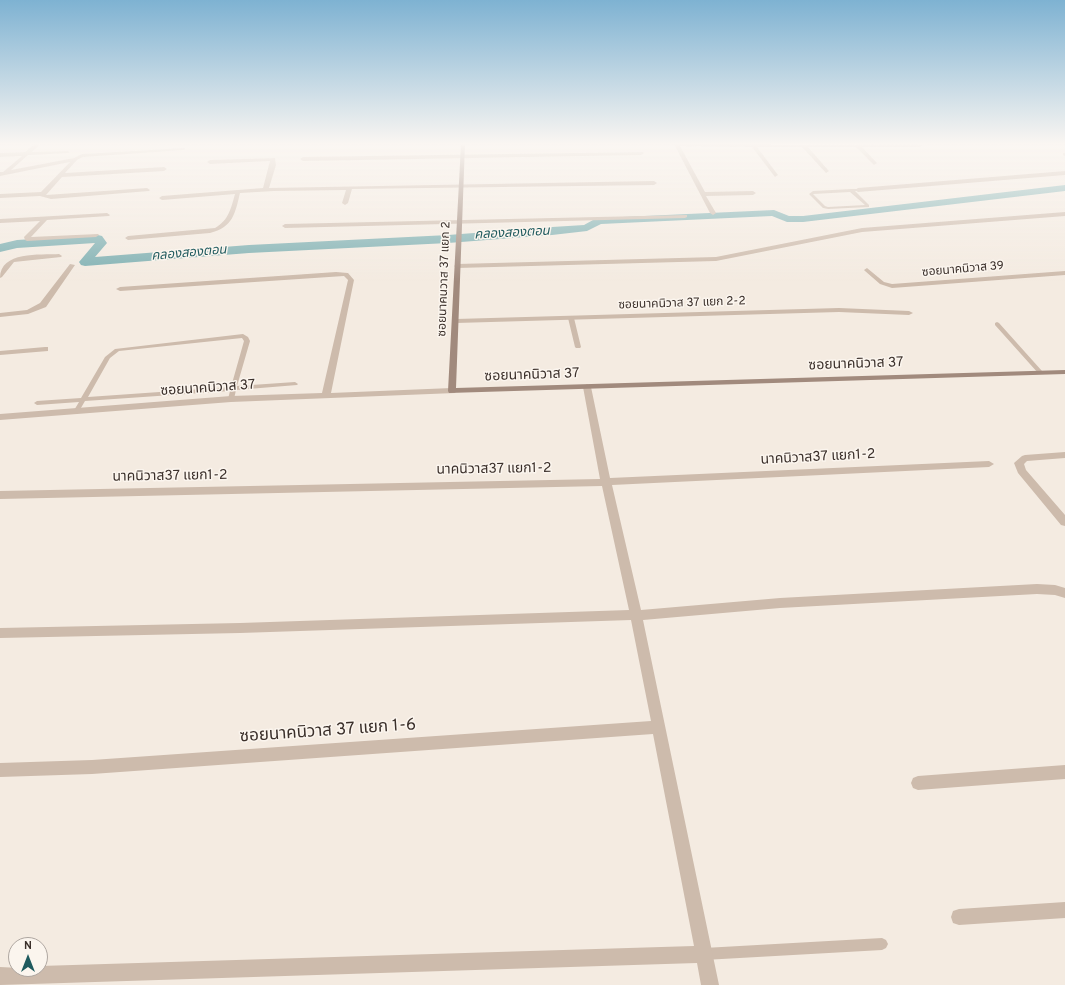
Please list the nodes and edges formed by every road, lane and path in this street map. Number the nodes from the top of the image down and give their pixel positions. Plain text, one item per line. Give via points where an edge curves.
1 (47, 190) edge
2 (147, 190) dead end
3 (257, 190) edge
4 (348, 190) edge
5 (460, 190) edge
6 (700, 190) edge
7 (851, 190) junction
8 (858, 190) edge
9 (238, 192) junction
10 (753, 193) dead end
11 (43, 194) junction
12 (702, 194) junction
13 (0, 196) edge
14 (162, 198) dead end
15 (345, 203) dead end
16 (713, 213) dead end
17 (1065, 214) edge
18 (107, 215) dead end
19 (685, 216) dead end
20 (45, 218) junction
21 (0, 221) edge
22 (458, 222) junction
23 (285, 226) dead end
24 (96, 235) dead end
25 (128, 238) dead end
26 (59, 256) dead end
27 (72, 265) dead end
28 (457, 266) junction
29 (867, 270) dead end
30 (1065, 273) edge
31 (0, 276) edge
32 (120, 289) dead end
33 (909, 313) dead end
34 (0, 315) edge
35 (571, 318) junction
36 (456, 321) junction
37 (997, 324) dead end
38 (578, 347) dead end
39 (45, 349) dead end
40 (0, 353) edge
41 (1040, 372) junction
42 (1065, 372) edge
43 (295, 384) dead end
44 (588, 387) junction
45 (234, 388) junction
46 (452, 391) junction
47 (326, 395) junction
48 (83, 399) junction
49 (231, 399) junction
50 (37, 403) dead end
51 (76, 412) junction
52 (0, 417) edge
53 (1065, 455) edge
54 (989, 464) dead end
55 (606, 482) junction
56 (0, 495) edge
57 (1065, 522) edge
58 (1065, 594) edge
59 (636, 615) junction
60 (0, 633) edge
61 (659, 727) junction
62 (0, 770) edge
63 (1065, 772) edge
64 (918, 783) dead end
65 (1065, 910) edge
66 (959, 917) dead end
67 (882, 944) dead end
68 (704, 954) junction
69 (0, 976) edge
70 (710, 985) edge

1 - 11 street
2 - 11 street via 51,197
3 - 9 street
4 - 15 street
5 - 22 street, ซอยนาคนวาส 37 แยก 2
6 - 12 street
7 - 7 lane via 813,192 811,196 824,208 868,206
7 - 8 lane
9 - 14 street
9 - 25 street via 230,217 222,227 210,231
10 - 12 street
11 - 13 street
12 - 16 street
17 - 28 street via 862,230 716,259
18 - 20 street
19 - 22 street
20 - 21 street
20 - 24 street via 26,236 27,239
22 - 23 street
22 - 28 street, ซอยนาคนวาส 37 แยก 2
26 - 31 street via 12,261
27 - 34 street via 38,309
28 - 36 street, ซอยนาคนวาส 37 แยก 2
29 - 30 street, ซอยนาคนิวาส 39 via 882,283 892,286
32 - 47 street via 346,274 350,280
33 - 35 street, ซอยนาคนิวาส 37 แยก 2-2 via 839,310
35 - 36 street, ซอยนาคนิวาส 37 แยก 2-2
35 - 38 lane
36 - 46 street, ซอยนาคนวาส 37 แยก 2
37 - 41 lane
39 - 40 street
41 - 42 street, ซอยนาคนิวาส 37
41 - 44 street, ซอยนาคนิวาส 37
43 - 45 lane
44 - 46 street, ซอยนาคนิวาส 37
44 - 55 street
45 - 48 lane
45 - 48 lane via 247,341 243,336 116,350 108,357
45 - 49 lane
46 - 47 street, ซอยนาคนิวาส 37
47 - 49 street, ซอยนาคนิวาส 37
48 - 50 lane
48 - 51 lane
49 - 51 street, ซอยนาคนิวาส 37
51 - 52 street, ซอยนาคนิวาส 37
53 - 57 street via 1025,458 1019,463 1021,471
54 - 55 street, นาคนิวาส37 แยก1-2
55 - 56 street, นาคนิวาส37 แยก1-2
55 - 59 street
58 - 59 street via 1054,590 1037,589 780,603
59 - 60 street via 248,628
59 - 61 street
61 - 62 street, ซอยนาคนิวาส 37 แยก 1-6 via 92,767
61 - 68 street
63 - 64 street
65 - 66 street
67 - 68 lane
68 - 69 street
68 - 70 street

